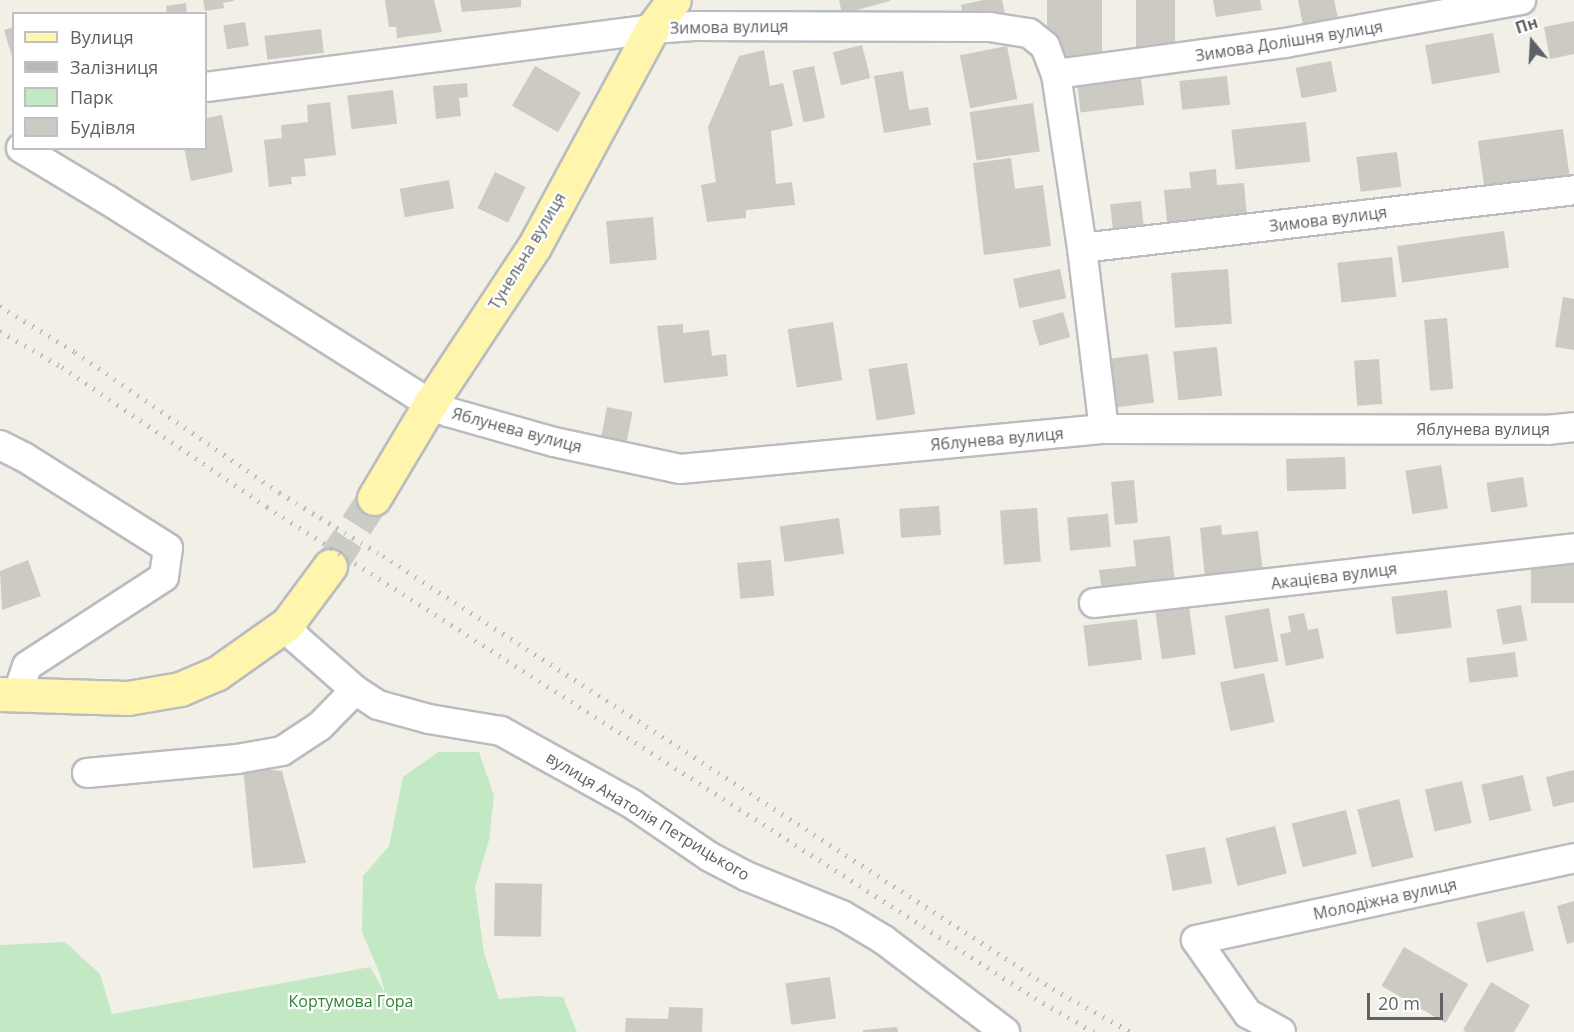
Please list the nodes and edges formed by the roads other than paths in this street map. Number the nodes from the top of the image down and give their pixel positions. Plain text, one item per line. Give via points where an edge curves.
1 (674, 0) edge
2 (1521, 0) edge
3 (652, 29) junction
4 (1056, 74) junction
5 (207, 87) edge
6 (24, 150) edge
7 (1574, 190) edge
8 (1082, 248) junction
9 (430, 404) junction
10 (1574, 427) edge
11 (1104, 429) junction
12 (0, 445) edge
13 (374, 498) tunnel mouth
14 (1574, 548) edge
15 (330, 566) tunnel mouth
16 (1094, 603) dead end
17 (287, 624) junction
18 (355, 690) junction
19 (9, 694) edge
20 (87, 773) dead end
21 (1574, 858) edge
22 (1005, 1032) edge
23 (1281, 1032) edge

1 - 3 main road, Тунельна вулиця
2 - 4 street, Зимова Долішня вулиця via 1285,43
3 - 4 street, Зимова вулиця via 990,27 1029,33 1045,46
3 - 5 street, Зимова вулиця
3 - 9 main road, Тунельна вулиця via 534,247
4 - 8 street, Зимова вулиця
6 - 9 street, Яблунева вулиця
7 - 8 street, Зимова вулиця
8 - 11 street, Зимова вулиця
9 - 11 street, Яблунева вулиця via 554,442 680,469
9 - 13 main road, Тунельна вулиця
10 - 11 street, Яблунева вулиця
12 - 19 street via 168,548 164,577 27,666
14 - 16 street, Акацієва вулиця
15 - 17 main road
17 - 18 street, вулиця Анатолія Петрицького via 297,639
17 - 19 main road via 216,674 180,689 128,698
18 - 20 street via 320,726 282,751
18 - 22 street, вулиця Анатолія Петрицького via 388,708 501,731 632,804 710,857 842,915
21 - 23 street, Молодіжна вулиця via 1196,940 1248,1014

